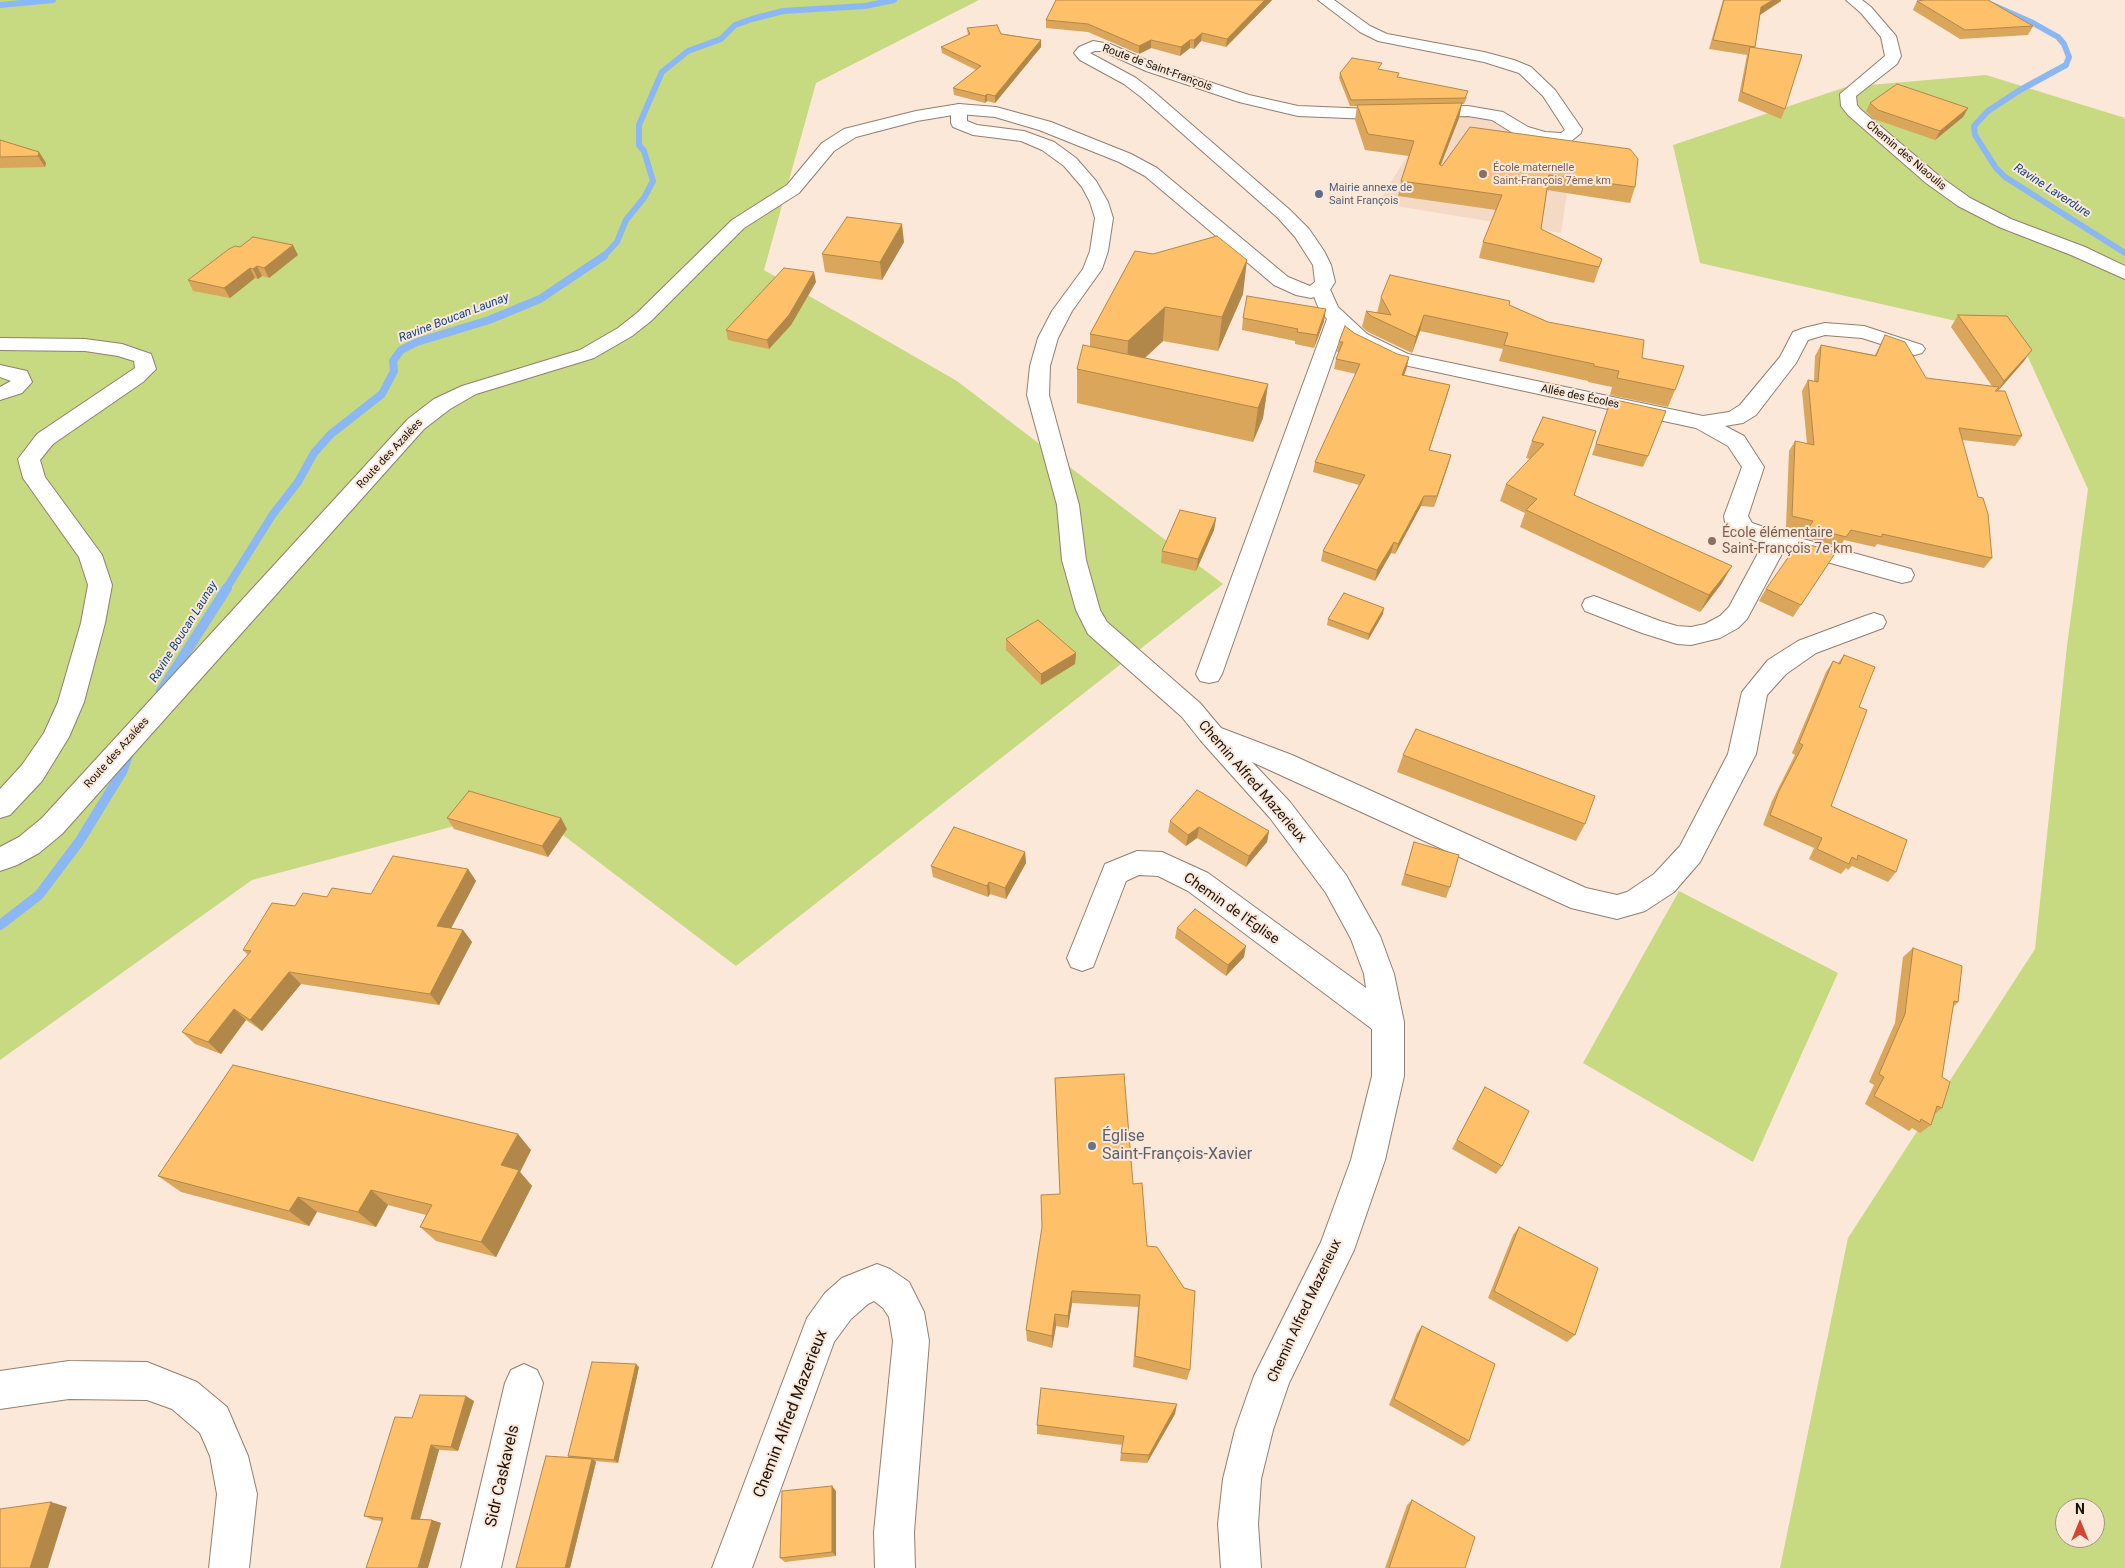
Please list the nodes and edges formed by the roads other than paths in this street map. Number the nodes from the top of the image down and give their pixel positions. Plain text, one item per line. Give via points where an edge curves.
1 (1325, 0) edge
2 (1853, 0) edge
3 (959, 109) junction
4 (2125, 273) edge
5 (1321, 289) junction
6 (1337, 318) junction
7 (0, 344) edge
8 (1916, 349) dead end
9 (0, 371) edge
10 (0, 394) edge
11 (1703, 423) junction
12 (1777, 540) junction
13 (1902, 575) dead end
14 (1594, 605) dead end
15 (1874, 622) dead end
16 (1209, 674) dead end
17 (1210, 734) junction
18 (0, 807) edge
19 (0, 859) edge
20 (1082, 958) dead end
21 (1388, 1022) junction
22 (524, 1383) dead end
23 (0, 1390) edge
24 (229, 1568) edge
25 (481, 1568) edge
26 (732, 1568) edge
27 (895, 1568) edge
28 (1241, 1568) edge

1 - 5 street, Route de Saint-François via 1383,38 1484,57 1526,70 1549,93 1574,129 1570,136 1545,137 1522,131 1497,116 1468,111 1371,114 1298,111 1245,99 1152,68 1105,47 1093,46 1084,50 1082,54 1085,57 1130,80 1284,214 1315,251 1325,282
2 - 4 street, Chemin des Niaoulis via 1888,36 1893,56 1891,62 1848,94 1846,99 1854,112 1964,202
3 - 5 street via 1017,116 1125,158 1172,188 1281,281 1303,291
3 - 17 street, Chemin Alfred Mazerieux via 959,123 973,130 1024,136 1048,146 1070,162 1099,202 1104,218 1099,251 1092,269 1062,311 1048,338 1040,366 1038,395 1068,505 1074,560 1088,610 1097,628 1169,689
3 - 19 street, Route des Azalées via 876,125 838,139 793,189 738,224 625,332 587,354 469,390 442,404 416,424 52,826 29,845
5 - 6 street, Allée des Écoles via 1329,309
6 - 11 street, Allée des Écoles via 1360,338 1402,359
6 - 16 street
7 - 18 street via 122,350 144,358 146,369 45,439 30,459 34,478 90,555 100,585 71,702 56,737 32,773
8 - 11 street, Allée des Écoles via 1864,332 1825,329 1811,332 1800,336 1789,359 1748,410 1735,418
9 - 10 street via 20,375 22,382 15,389
11 - 12 street via 1736,441 1753,467 1736,516 1737,522 1744,528
12 - 13 street
12 - 14 street via 1738,613 1711,632 1677,635
15 - 17 street via 1807,647 1777,667 1755,692 1742,754 1690,854 1664,883 1635,902 1617,907 1581,899 1282,762
17 - 21 street, Chemin Alfred Mazerieux via 1280,810 1336,884 1365,936 1379,974
20 - 21 street, Chemin de l'Église via 1115,873 1137,863 1162,864 1198,882
21 - 28 street, Chemin Alfred Mazerieux via 1388,1076 1368,1160 1336,1250 1273,1376 1254,1430 1242,1479 1238,1524
22 - 25 street, Sidr Caskavels
23 - 24 street via 69,1380 147,1382 184,1395 214,1420 229,1456 237,1494
26 - 27 street, Chemin Alfred Mazerieux via 820,1331 838,1306 855,1291 877,1282 896,1295 901,1303 906,1312 911,1341 894,1532

